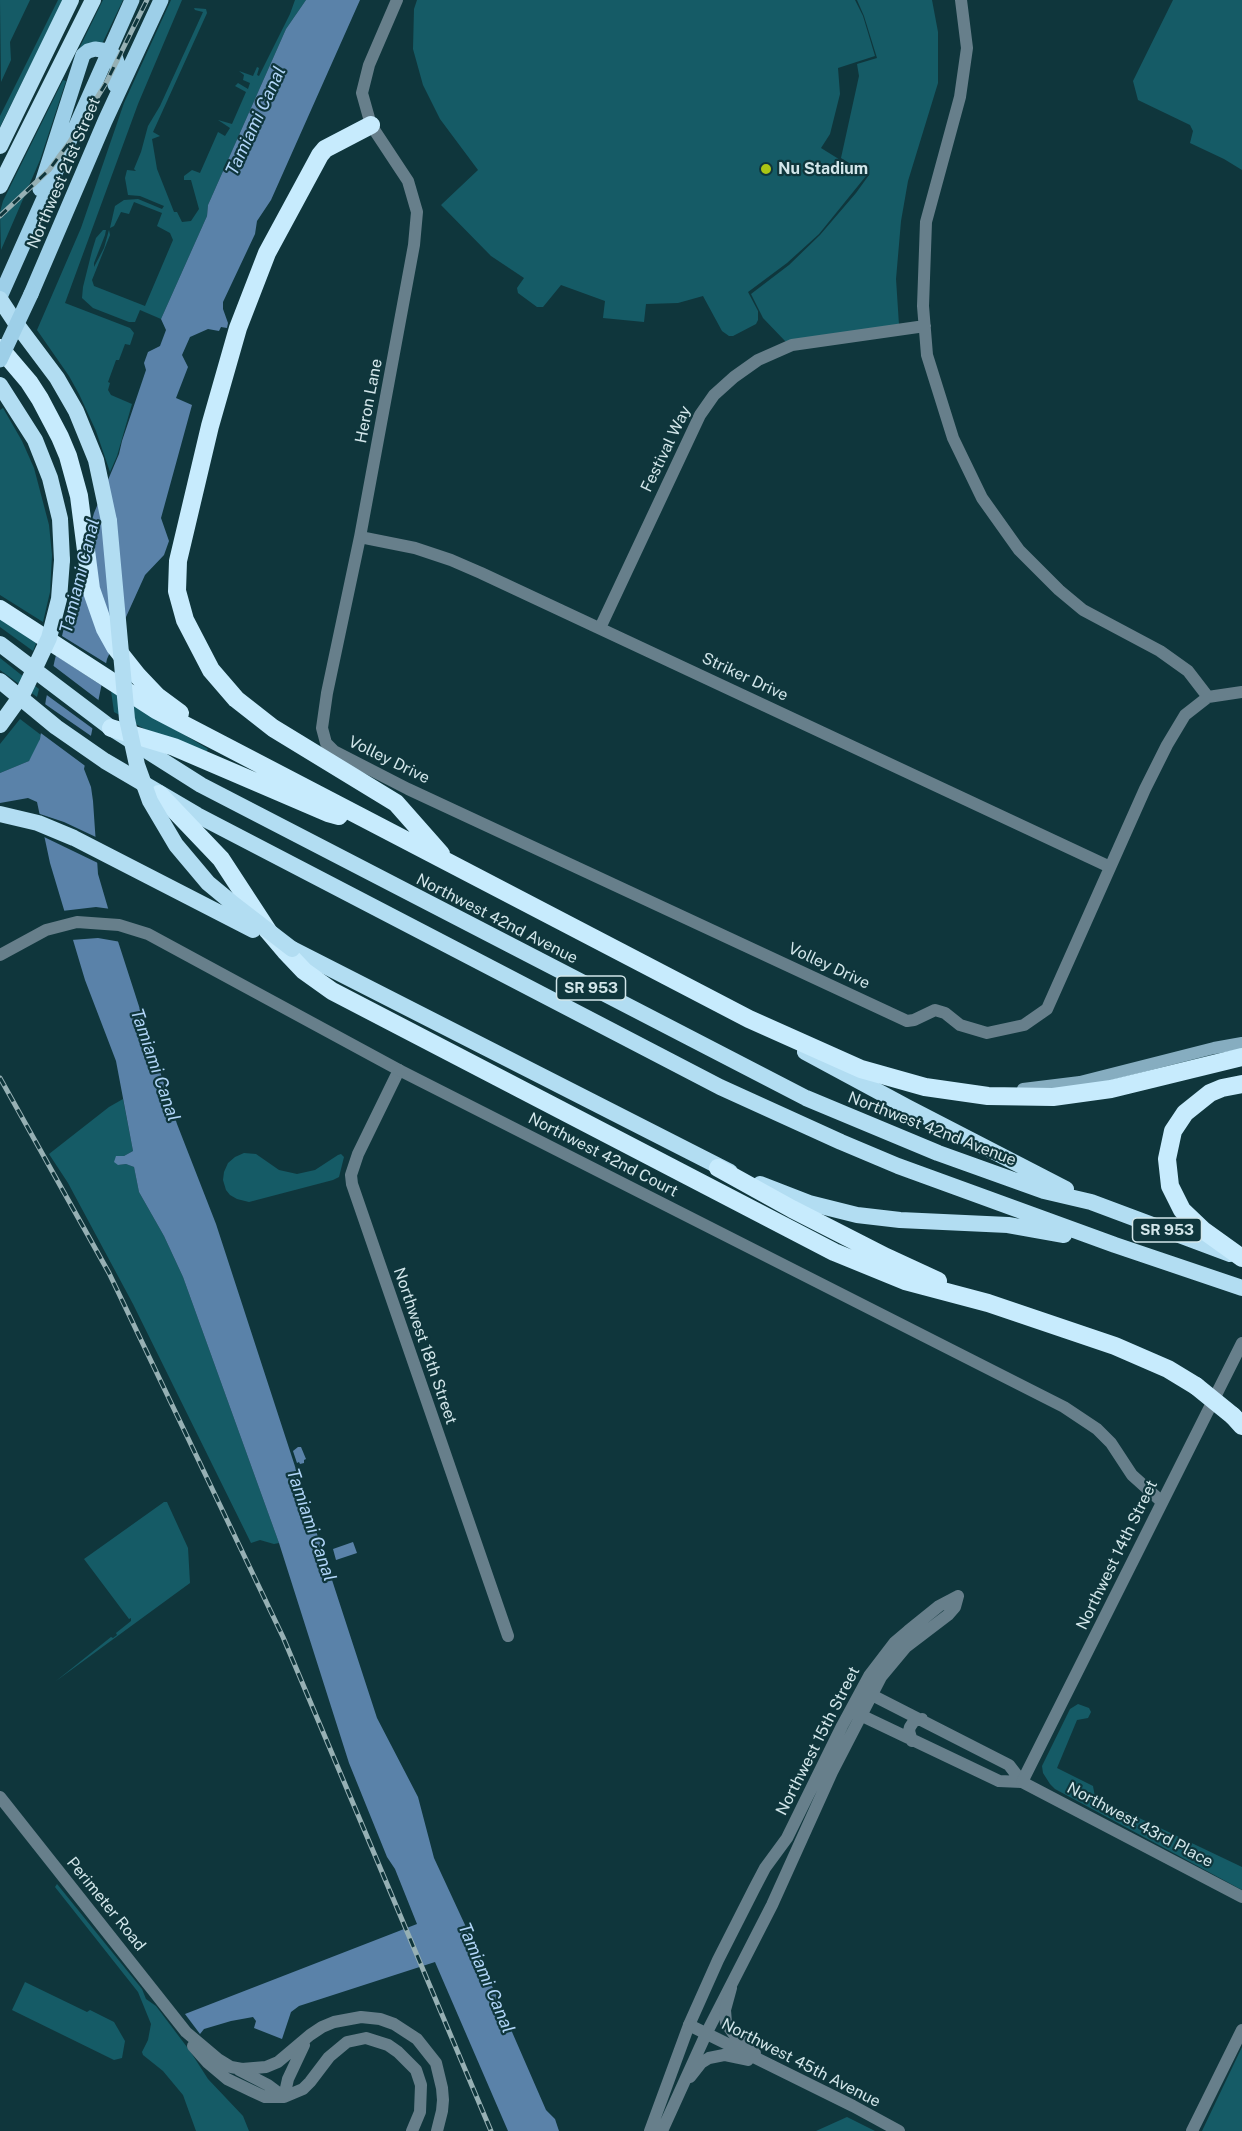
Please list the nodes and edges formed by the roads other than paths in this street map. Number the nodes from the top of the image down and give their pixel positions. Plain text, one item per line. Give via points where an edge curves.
1 (71, 0) edge
2 (93, 0) edge
3 (132, 0) edge
4 (161, 0) edge
5 (397, 0) edge
6 (962, 0) edge
7 (108, 51) junction
8 (105, 121) junction
9 (370, 125) junction
10 (0, 146) edge
11 (0, 186) edge
12 (24, 244) junction
13 (0, 298) edge
14 (924, 326) junction
15 (0, 348) edge
16 (0, 360) edge
17 (0, 385) edge
18 (360, 537) junction
19 (0, 609) edge
20 (600, 628) junction
21 (0, 644) edge
22 (0, 681) edge
23 (1242, 692) edge
24 (327, 693) joint
25 (1208, 697) junction
26 (0, 725) edge
27 (111, 728) junction
28 (207, 735) junction
29 (159, 794) junction
30 (0, 814) edge
31 (376, 825) junction
32 (448, 863) junction
33 (1110, 867) junction
34 (291, 949) junction
35 (0, 955) edge
36 (749, 1019) junction
37 (1242, 1043) edge
38 (1242, 1057) edge
39 (399, 1070) junction
40 (1242, 1084) edge
41 (925, 1087) junction
42 (718, 1168) junction
43 (1091, 1202) junction
44 (1115, 1245) junction
45 (1242, 1258) edge
46 (1242, 1288) edge
47 (988, 1303) junction
48 (1242, 1343) edge
49 (1238, 1421) edge
50 (1162, 1502) junction
51 (508, 1636) dead end
52 (866, 1692) junction
53 (855, 1713) junction
54 (922, 1719) junction
55 (912, 1741) junction
56 (1022, 1782) junction
57 (0, 1797) edge
58 (1242, 1897) edge
59 (744, 1908) junction
60 (765, 1919) junction
61 (730, 1988) junction
62 (689, 2025) junction
63 (1242, 2030) edge
64 (186, 2032) junction
65 (706, 2034) junction
66 (310, 2035) junction
67 (770, 2065) junction
68 (231, 2067) junction
69 (680, 2090) junction
70 (284, 2097) junction
71 (412, 2131) edge
72 (437, 2131) edge
73 (650, 2131) edge
74 (662, 2131) edge
75 (899, 2131) edge
76 (1192, 2131) edge

1 - 10 highway
2 - 11 highway
3 - 7 main road, Northwest 21st Street
4 - 8 main road, Northwest 21st Street
5 - 9 street, Heron Lane via 369,65 362,93
6 - 14 street via 967,48 960,97 926,222
7 - 8 main road via 118,65
7 - 12 main road, Northwest 21st Street
7 - 12 main road via 91,49 81,58
8 - 16 main road, Northwest 21st Street, bridge
9 - 18 street, Heron Lane via 408,182 417,212
9 - 32 highway via 320,155 267,253 238,328 210,426 178,561 177,591 185,620 211,670 236,699 273,728 396,803
12 - 13 main road, Northwest 21st Street
13 - 34 highway, bridge via 62,386 96,460 105,501 127,719 147,792 164,826 195,868 223,896
14 - 20 street, Festival Way via 792,345 758,360 714,395 700,415
14 - 25 street via 927,355 953,438 982,498 1019,550 1083,610 1160,651 1188,671
15 - 28 highway via 29,382 60,437 79,496 94,599 105,629 148,687
17 - 26 highway, bridge via 47,468 58,508 62,560 59,599 49,638 23,693
18 - 20 street, Striker Drive via 451,560
18 - 24 street, Heron Lane
19 - 28 highway via 156,710
20 - 33 street, Striker Drive
21 - 27 highway, Northwest 42nd Avenue / SR 953
22 - 29 highway, SR 953 via 105,761
23 - 25 street
24 - 33 street, Volley Drive via 322,728 326,743 334,752 907,1021 935,1010 960,1025 987,1033 1024,1025 1047,1009
25 - 33 street, Volley Drive via 1185,715 1167,745
27 - 31 highway via 174,747 328,813
27 - 43 highway, Northwest 42nd Avenue / SR 953 via 230,800 806,1098 938,1153 1044,1191
28 - 31 highway
29 - 44 highway, SR 953 via 758,1105 898,1166
29 - 47 highway via 221,859 285,951 332,991 834,1252 905,1281
30 - 34 highway, bridge via 39,823 74,838
31 - 32 highway
32 - 36 highway
34 - 42 highway
35 - 39 street, Northwest 42nd Court via 46,930 66,924 120,924 148,934
36 - 41 highway via 843,1062
36 - 43 highway via 849,1076
37 - 41 main road via 1061,1085 1005,1090
38 - 41 highway via 1112,1089 1053,1097 988,1096
39 - 50 street, Northwest 42nd Court via 1064,1407 1097,1429 1132,1475
39 - 51 street, Northwest 18th Street via 358,1154 352,1184
40 - 45 highway via 1214,1091 1190,1108 1173,1131 1167,1159 1170,1186 1182,1210
42 - 44 highway via 803,1200 857,1215 1020,1227
42 - 47 highway via 886,1257
43 - 45 highway, Northwest 42nd Avenue / SR 953
44 - 46 highway, SR 953
47 - 49 highway, bridge via 1168,1369 1196,1386
48 - 50 street, Northwest 14th Street
50 - 56 street, Northwest 14th Street
52 - 52 street, Northwest 15th Street via 914,1640 948,1615 958,1596 939,1606 896,1642 869,1676
52 - 53 street, Northwest 15th Street
52 - 54 street, Northwest 43rd Place
53 - 55 street, Northwest 43rd Place
53 - 59 street, Northwest 15th Street
53 - 60 street, Northwest 15th Street
54 - 55 street via 914,1721 909,1729
54 - 56 street, Northwest 43rd Place via 1009,1765
55 - 56 street, Northwest 43rd Place via 999,1781
56 - 58 street, Northwest 43rd Place
57 - 64 street, Perimeter Road
59 - 60 street via 757,1908
59 - 62 street, Northwest 15th Street
60 - 61 street, Northwest 15th Street
61 - 65 street, Northwest 15th Street
61 - 67 street via 725,2010 728,2026
62 - 65 street, Northwest 45th Avenue
62 - 73 street, Northwest 15th Street
63 - 76 street
64 - 68 street, Perimeter Road
64 - 70 street, Perimeter Road via 200,2055 227,2079 265,2097
65 - 67 street, Northwest 45th Avenue
65 - 69 street, Northwest 15th Street
66 - 68 street via 278,2062 256,2069
66 - 70 street via 292,2068
66 - 72 street via 322,2026 361,2017 394,2024 417,2039 436,2063 440,2075 443,2100
67 - 69 street via 724,2055 714,2057 701,2064
67 - 75 street, Northwest 45th Avenue
68 - 70 street, Perimeter Road
69 - 74 street, Northwest 15th Street
70 - 71 street via 303,2089 347,2043 375,2040 398,2052 416,2070 421,2085 420,2112

